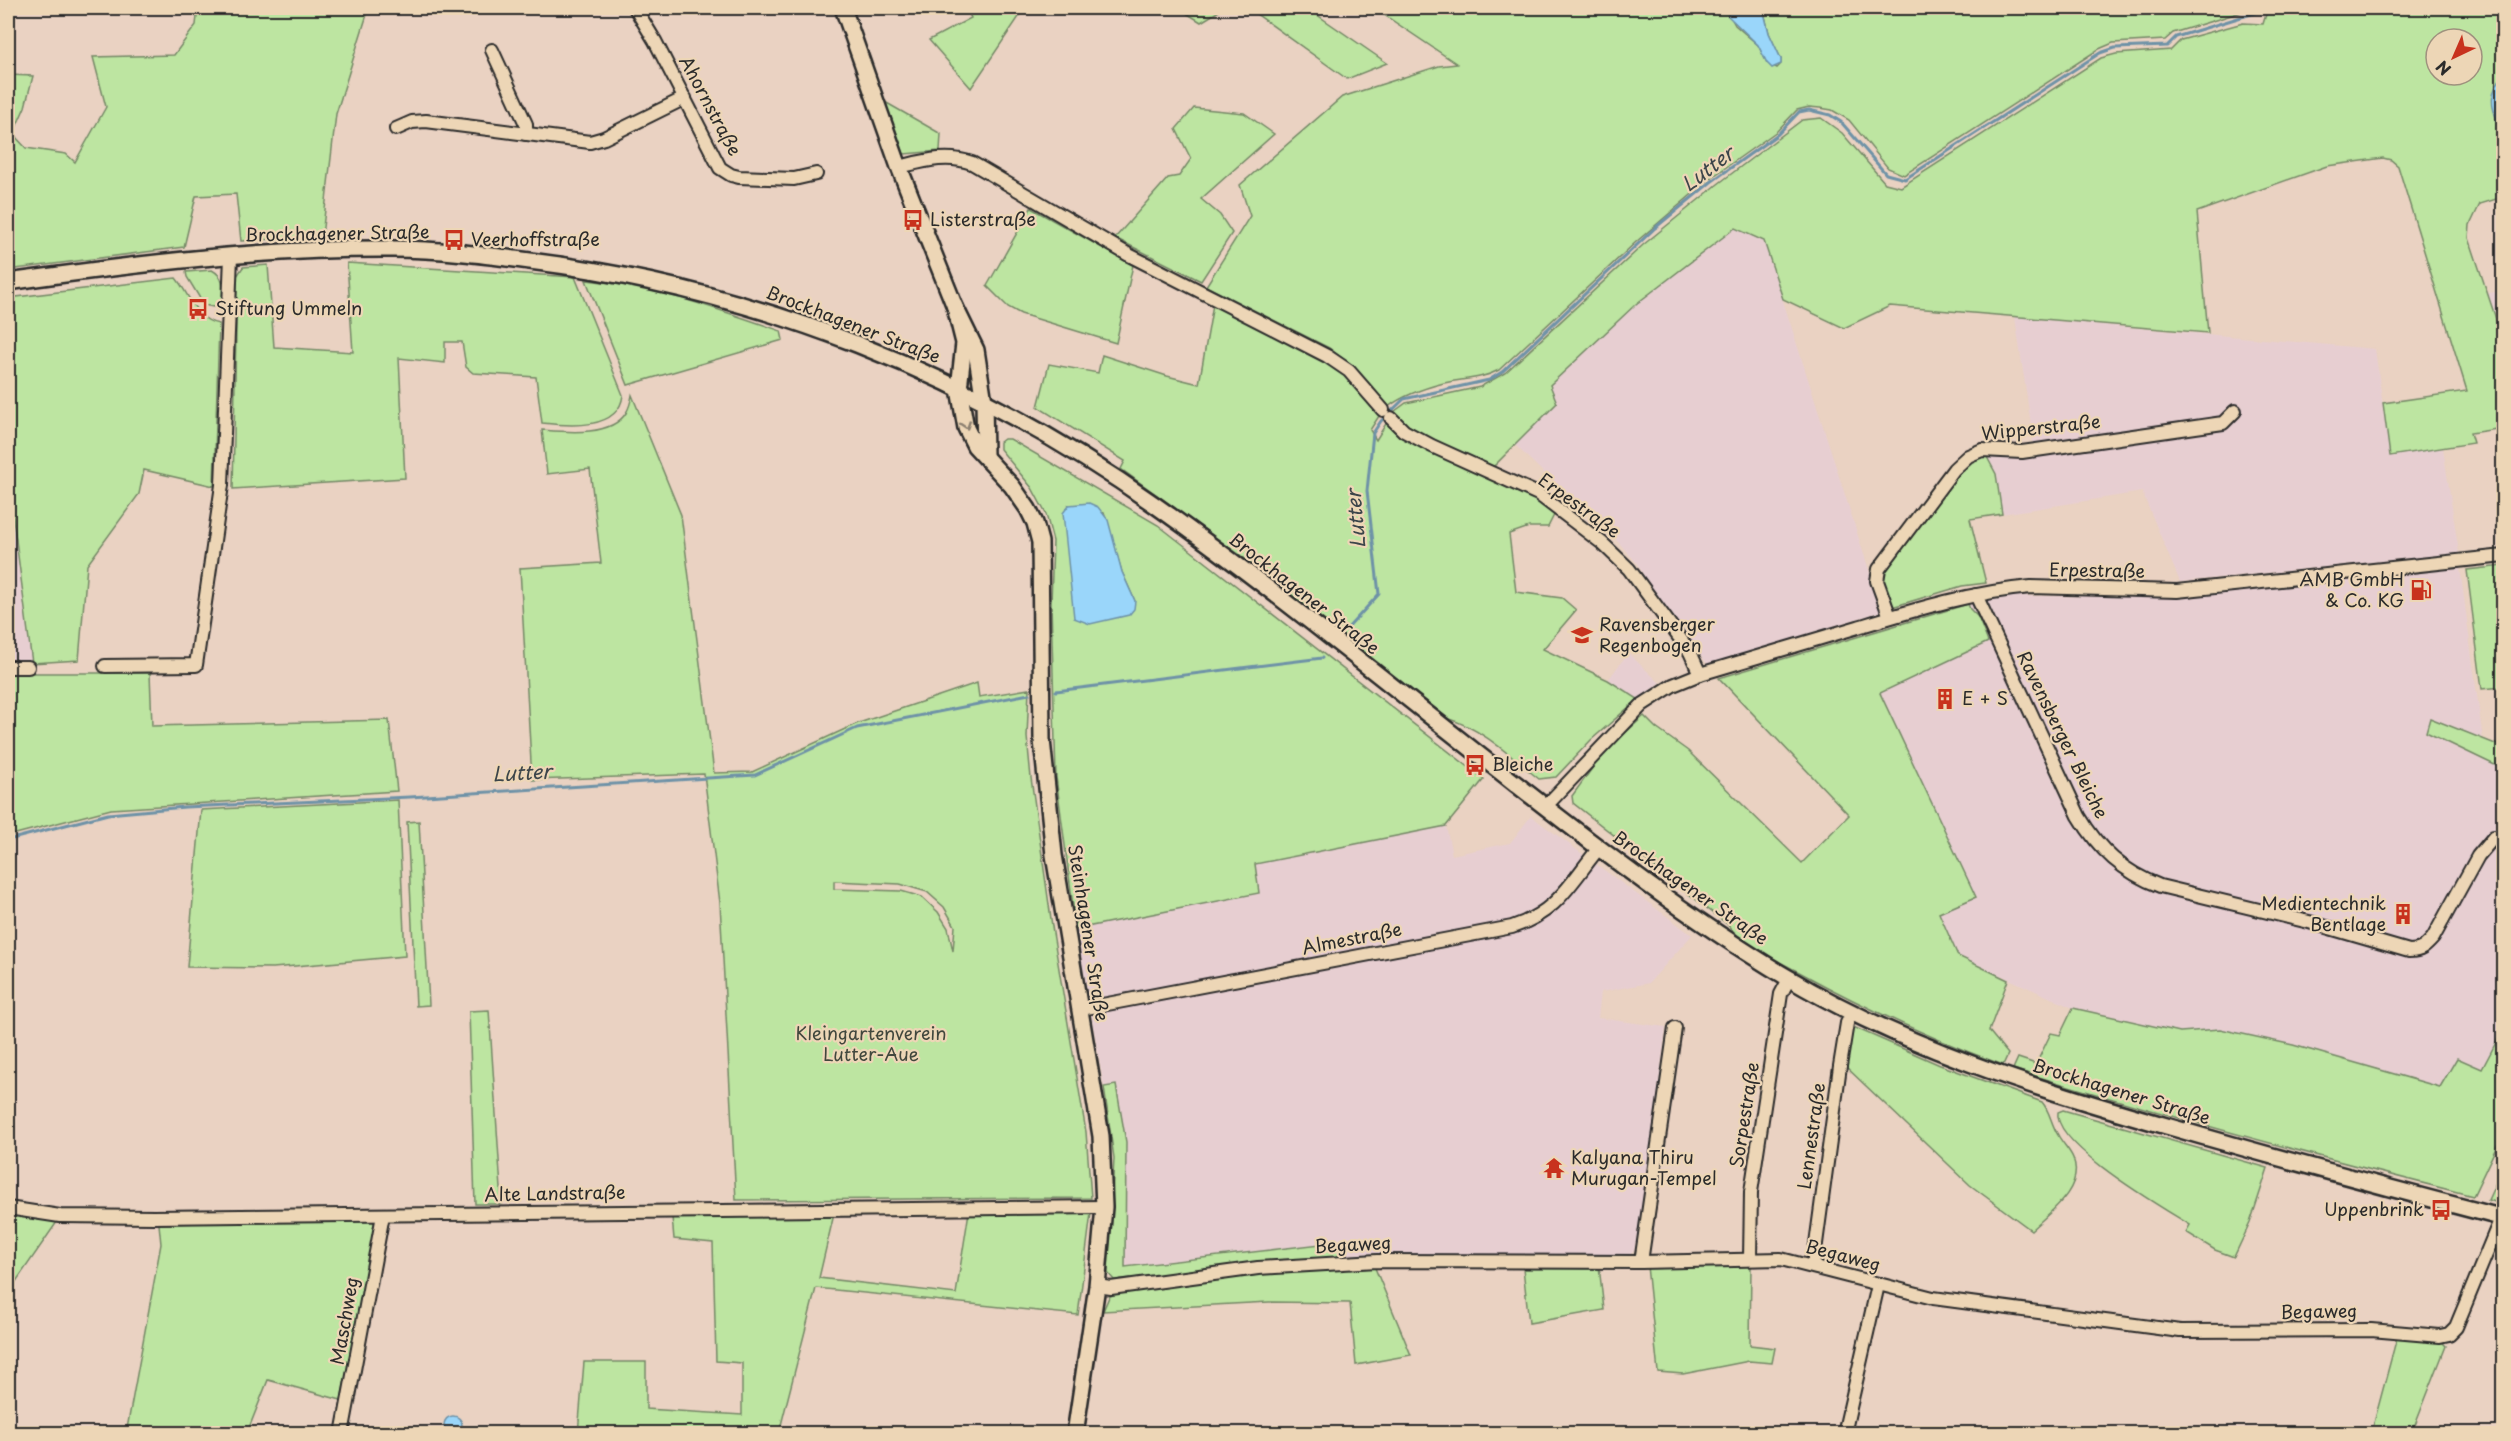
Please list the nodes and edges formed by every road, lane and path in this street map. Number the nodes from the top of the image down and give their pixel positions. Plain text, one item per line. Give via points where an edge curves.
1 (635, 8) edge
2 (843, 8) edge
3 (492, 50) dead end
4 (685, 98) junction
5 (396, 129) dead end
6 (526, 134) junction
7 (899, 167) junction
8 (816, 174) dead end
9 (231, 256) junction
10 (8, 282) edge
11 (956, 307) junction
12 (959, 389) junction
13 (984, 402) junction
14 (2235, 411) dead end
15 (985, 455) junction
16 (2504, 556) edge
17 (1976, 595) junction
18 (1890, 617) junction
19 (105, 666) dead end
20 (8, 667) edge
21 (28, 667) dead end
22 (1700, 674) junction
23 (1545, 807) junction
24 (2494, 837) dead end
25 (1599, 848) junction
26 (1789, 979) junction
27 (1081, 1009) junction
28 (1852, 1012) junction
29 (1675, 1028) dead end
30 (1104, 1206) junction
31 (8, 1208) edge
32 (383, 1215) junction
33 (2502, 1218) edge
34 (1750, 1259) junction
35 (1641, 1262) junction
36 (1813, 1266) junction
37 (1878, 1285) junction
38 (1097, 1286) junction
39 (342, 1434) edge
40 (1075, 1434) edge
41 (1844, 1434) edge

1 - 4 street, Ahornstraße
2 - 7 main road, Steinhagener Straße
3 - 6 street via 526,124
4 - 6 street via 590,142
4 - 8 street, Ahornstraße via 716,162 731,176 794,179
5 - 6 street via 418,121
7 - 11 main road, Steinhagener Straße
7 - 22 street, Erpestraße via 944,158 972,163 1129,255 1327,356 1349,371 1404,431 1538,494 1602,543 1629,569 1690,652
9 - 10 main road, Brockhagener Straße
9 - 12 main road, Brockhagener Straße via 399,248 488,255 618,274 703,293 810,326
9 - 19 street via 222,485 196,665
11 - 12 main road, Steinhagener Straße via 964,343
11 - 13 main road, Steinhagener Straße via 976,350
12 - 13 main road, Brockhagener Straße
12 -> 15 main road, Steinhagener Straße via 966,428
13 - 15 main road, Steinhagener Straße
13 - 23 main road, Brockhagener Straße via 1068,449 1158,507
14 - 18 street, Wipperstraße via 2223,423 2022,452 1982,450 1968,456 1879,569 1877,581
15 - 27 main road, Steinhagener Straße via 1028,509 1040,542 1042,740 1054,855
16 - 17 street, Erpestraße via 2177,591 2031,587
17 - 18 street, Erpestraße
17 - 24 street, Ravensberger Bleiche via 2079,816 2113,860 2144,880 2418,951 2433,938 2478,856
18 - 22 street, Erpestraße
20 - 21 street
22 - 23 street, Erpestraße via 1673,685 1642,705
23 - 25 main road, Brockhagener Straße
25 - 26 main road, Brockhagener Straße via 1699,922
25 - 27 street, Almestraße via 1549,910 1512,927
26 - 28 main road, Brockhagener Straße
26 - 34 street, Sorpestraße via 1781,994 1751,1192
27 - 30 main road, Steinhagener Straße via 1101,1136
28 - 33 main road, Brockhagener Straße via 1946,1055 2055,1094
28 - 36 street, Lennestraße via 1840,1066
29 - 35 street
30 - 32 street, Alte Landstraße
30 - 38 main road, Steinhagener Straße
31 - 32 street, Alte Landstraße via 60,1216
32 - 39 street, Maschweg
33 - 37 street, Begaweg via 2456,1327 2440,1336 2371,1330 2180,1331 1933,1298
34 - 35 street, Begaweg
34 - 36 street, Begaweg via 1781,1259
35 - 38 street, Begaweg via 1377,1261 1258,1268 1111,1288
36 - 37 street, Begaweg
37 - 41 street
38 - 40 main road, Steinhagener Straße

